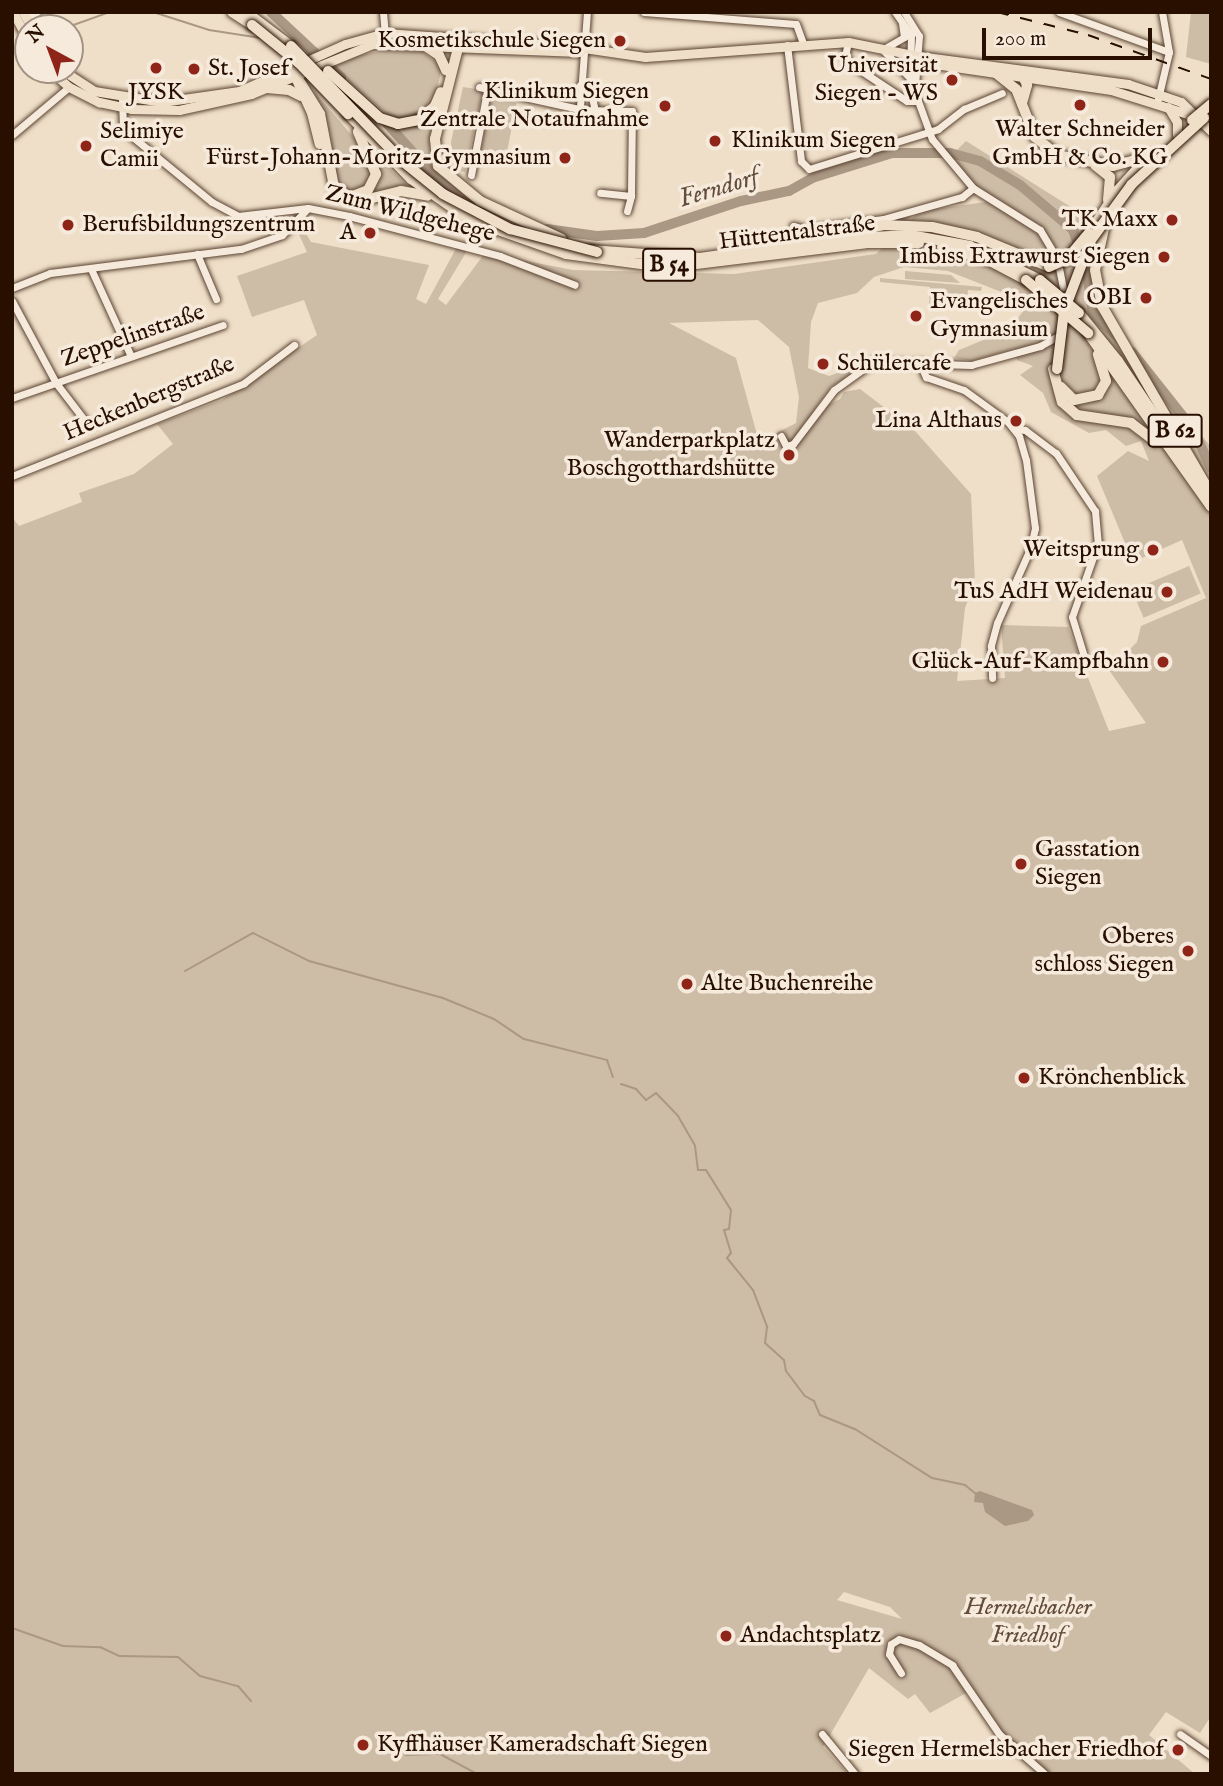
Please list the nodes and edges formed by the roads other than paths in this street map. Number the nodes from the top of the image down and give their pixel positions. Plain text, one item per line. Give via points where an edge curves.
1 (232, 12) edge
2 (246, 12) edge
3 (383, 12) edge
4 (587, 12) edge
5 (644, 12) edge
6 (1059, 12) edge
7 (1162, 12) edge
8 (899, 13) edge
9 (385, 33) junction
10 (848, 42) junction
11 (803, 43) junction
12 (424, 45) junction
13 (455, 45) junction
14 (787, 45) junction
15 (291, 46) junction
16 (883, 47) junction
17 (583, 51) junction
18 (1169, 52) junction
19 (331, 55) junction
20 (914, 55) junction
21 (446, 69) junction
22 (996, 73) joint
23 (294, 74) junction
24 (910, 79) junction
25 (1020, 81) junction
26 (66, 84) edge
27 (83, 84) edge
28 (580, 85) junction
29 (69, 87) junction
30 (479, 87) dead end
31 (267, 88) junction
32 (487, 91) junction
33 (1002, 93) dead end
34 (303, 97) junction
35 (917, 97) junction
36 (1159, 98) junction
37 (121, 103) junction
38 (1211, 104) edge
39 (580, 107) junction
40 (1168, 107) junction
41 (594, 111) junction
42 (348, 114) junction
43 (1206, 115) edge
44 (1211, 131) edge
45 (12, 135) edge
46 (1177, 135) dead end
47 (930, 136) junction
48 (1150, 156) junction
49 (1092, 163) junction
50 (471, 175) dead end
51 (973, 188) junction
52 (600, 193) dead end
53 (631, 196) junction
54 (438, 200) junction
55 (1110, 206) junction
56 (308, 208) junction
57 (627, 211) dead end
58 (793, 226) dead end
59 (1089, 233) junction
60 (834, 239) junction
61 (597, 252) junction
62 (197, 254) junction
63 (91, 269) junction
64 (1028, 277) junction
65 (575, 285) dead end
66 (12, 288) edge
67 (216, 299) dead end
68 (12, 301) edge
69 (223, 325) dead end
70 (1088, 333) junction
71 (295, 345) dead end
72 (130, 354) junction
73 (919, 362) junction
74 (1055, 369) junction
75 (56, 383) junction
76 (12, 398) edge
77 (89, 426) dead end
78 (1015, 429) junction
79 (781, 436) dead end
80 (1166, 450) junction
81 (12, 476) edge
82 (1211, 495) edge
83 (1211, 507) edge
84 (1083, 653) dead end
85 (992, 678) dead end
86 (901, 1673) dead end
87 (822, 1734) dead end
88 (1181, 1734) dead end
89 (1211, 1756) edge
90 (855, 1774) edge
91 (1045, 1774) edge

1 - 42 highway, Hüttentalstraße / B 54, bridge via 282,48
2 - 15 highway, Hüttentalstraße / B 54
3 - 9 street
4 - 17 street
5 - 11 street via 796,23
6 - 18 street
7 - 18 street
8 - 16 street via 904,37
8 - 20 street via 911,35
9 - 13 main road
9 - 19 main road via 363,37
10 - 11 main road
10 - 16 main road
10 - 35 street via 845,56 907,102
11 - 14 main road
12 - 13 main road
12 - 19 main road via 373,44
12 - 21 highway via 439,55
13 - 17 main road
13 - 21 highway
13 - 61 highway, bridge via 436,132 435,160 453,183 509,217
14 - 17 main road via 664,57
14 - 47 street via 805,168 816,169
15 - 21 highway, bridge via 306,52 380,118 398,124 419,120 435,106
15 - 61 highway, Hüttentalstraße / B 54, bridge via 401,160 443,194 510,229
16 - 20 main road
16 - 24 street
17 - 28 street
18 - 36 street
19 - 23 main road
20 - 22 main road via 928,63
20 - 24 street
20 - 25 main road
20 - 35 street
22 - 25 highway
23 - 31 main road
23 - 34 highway
23 - 37 main road via 207,98
23 - 42 highway via 324,126 334,187 344,196 362,195 376,174
24 - 35 street
25 - 36 main road
25 - 49 highway via 1029,128 1043,145 1063,157
26 - 29 main road
27 - 37 main road
28 - 39 street
28 - 41 street via 592,97
29 - 37 main road
29 - 45 street
30 - 32 street
31 - 34 highway
31 - 37 main road via 192,109
32 - 39 street
32 - 50 street
33 - 47 street via 964,109
34 - 54 highway via 317,127 328,191 351,203 411,191
35 - 47 street
36 - 40 main road
36 - 43 main road via 1181,102
37 - 56 street, Zum Wildgehege via 123,129 230,212 239,216
38 - 48 highway, B 62, bridge
39 - 41 street
40 - 43 main road
40 - 46 main road via 1177,122
41 - 53 street via 632,111
42 - 54 highway, Hüttentalstraße / B 54 via 396,166
43 - 44 main road
43 - 55 highway, B 62, bridge
47 - 51 street
48 - 49 highway via 1113,166
48 - 55 highway, B 62
49 - 55 highway via 1110,177
51 - 58 street via 962,197 883,219 805,229
51 - 73 street via 1032,222 1051,246 1065,296 1066,324 1058,338 983,363
52 - 53 street
53 - 57 street
54 - 64 highway, Hüttentalstraße / B 54 via 470,220 529,244 619,263 723,264 849,245 912,243 971,254
55 - 59 highway, B 62
55 - 74 highway, B 62, bridge via 1069,293
55 - 82 highway, B 62, bridge via 1096,260 1101,306
56 - 62 street via 282,235 242,249
56 - 65 street, Zum Wildgehege via 450,242
59 - 60 highway, B 54, bridge via 1068,259 1049,267 953,231 883,225
59 - 74 highway, B 62, bridge via 1065,289
60 - 61 highway, Hüttentalstraße / B 54 via 700,258
60 - 64 highway, Hüttentalstraße / B 54 via 930,237 980,250
62 - 63 street
62 - 67 street
63 - 66 street via 50,273
63 - 72 street
64 - 70 highway, Hüttentalstraße / B 54, bridge
64 - 82 highway, Hüttentalstraße / B 54, bridge via 1060,295 1100,336
68 - 75 street
69 - 72 street, Zeppelinstraße
70 - 74 highway via 1105,372 1102,391 1092,399 1074,400 1060,387
70 - 80 highway, Hüttentalstraße / B 54
71 - 81 street, Heckenbergstraße via 243,383
72 - 75 street, Zeppelinstraße
73 - 78 street via 926,377 964,390
73 - 79 street via 885,359 866,366 834,390 793,444 786,446
74 - 80 highway, B 54 via 1062,402 1077,415 1131,423
75 - 76 street, Zeppelinstraße
75 - 77 street, Zeppelinstraße
78 - 84 street via 1025,430 1056,453 1095,511 1096,553 1072,617
78 - 85 street via 1031,483 1035,528 997,623 991,646
80 - 83 highway, Hüttentalstraße / B 54
86 - 91 street via 889,1654 891,1644 899,1639 925,1647 952,1665 999,1734
87 - 90 street
88 - 89 street

